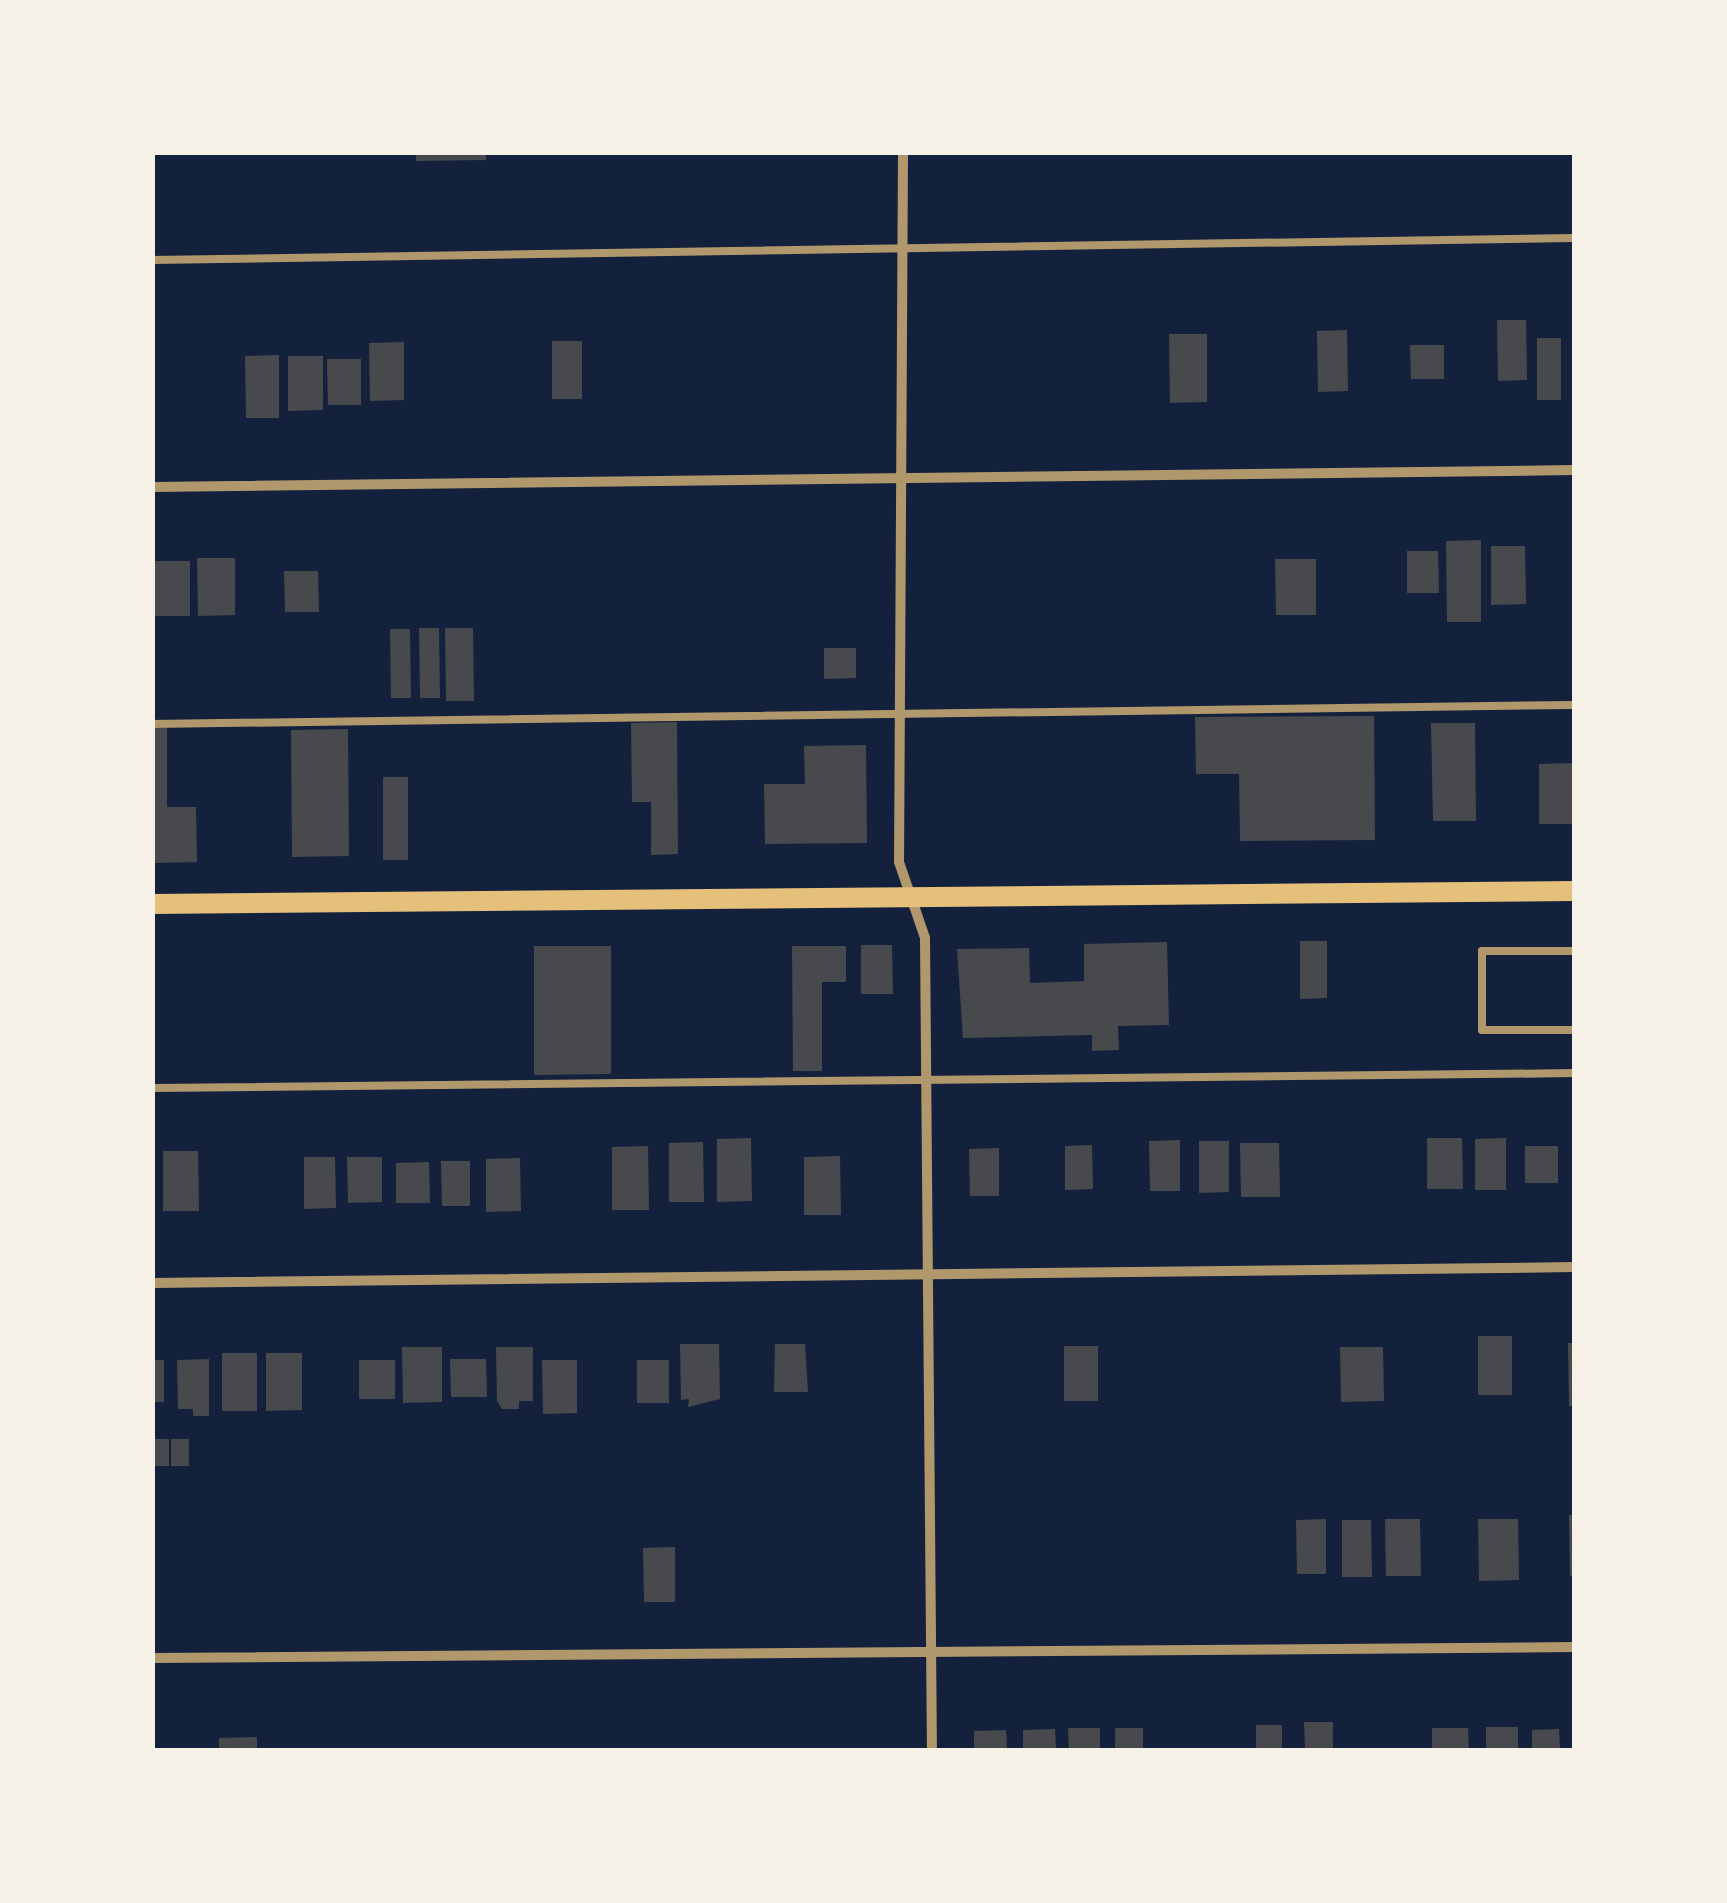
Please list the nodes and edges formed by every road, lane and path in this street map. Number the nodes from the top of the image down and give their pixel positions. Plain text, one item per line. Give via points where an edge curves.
1 (903, 152) edge
2 (1574, 238) edge
3 (902, 245) junction
4 (152, 260) edge
5 (1574, 470) edge
6 (902, 478) junction
7 (152, 487) edge
8 (1574, 705) edge
9 (900, 710) junction
10 (152, 724) edge
11 (1574, 892) edge
12 (911, 896) junction
13 (152, 904) edge
14 (1574, 951) edge
15 (1574, 1030) edge
16 (1574, 1073) edge
17 (925, 1078) junction
18 (152, 1088) edge
19 (1574, 1267) edge
20 (926, 1275) junction
21 (152, 1283) edge
22 (1574, 1647) edge
23 (931, 1652) junction
24 (152, 1658) edge
25 (932, 1750) edge

1 - 3 street
2 - 3 lane
3 - 4 lane
3 - 6 street
5 - 6 street
6 - 7 street
6 - 9 street
8 - 9 lane
9 - 10 lane
9 - 12 street via 899,862
11 - 12 main road
12 - 13 main road
12 - 17 street via 925,938
14 - 15 lane via 1482,950 1482,1030
16 - 17 lane
17 - 18 lane
17 - 20 street
19 - 20 street
20 - 21 street
20 - 23 street
22 - 23 street
23 - 24 street
23 - 25 street

